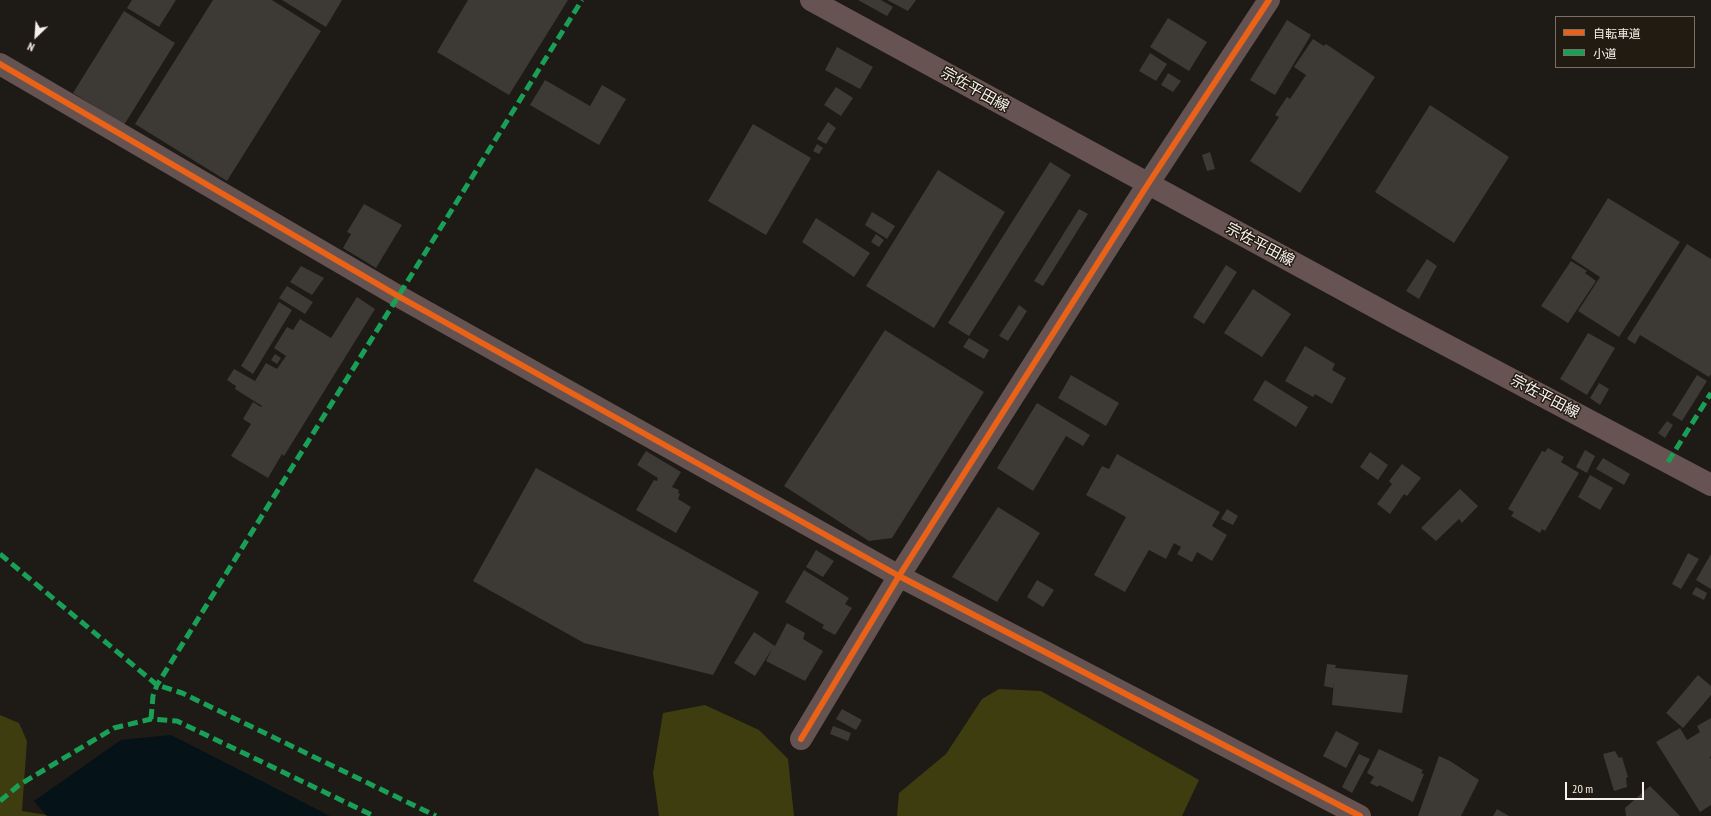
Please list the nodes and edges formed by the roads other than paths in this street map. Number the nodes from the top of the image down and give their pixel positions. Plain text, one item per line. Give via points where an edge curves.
1 (811, 0) edge
2 (1269, 0) edge
3 (0, 64) edge
4 (1148, 184) junction
5 (1711, 484) edge
6 (899, 576) junction
7 (800, 739) dead end
8 (1360, 816) edge

1 - 4 main road, 宗佐平田線
2 - 4 street
3 - 6 street via 398,296
4 - 5 main road, 宗佐平田線 via 1397,319
4 - 6 street
6 - 7 street
6 - 8 street

